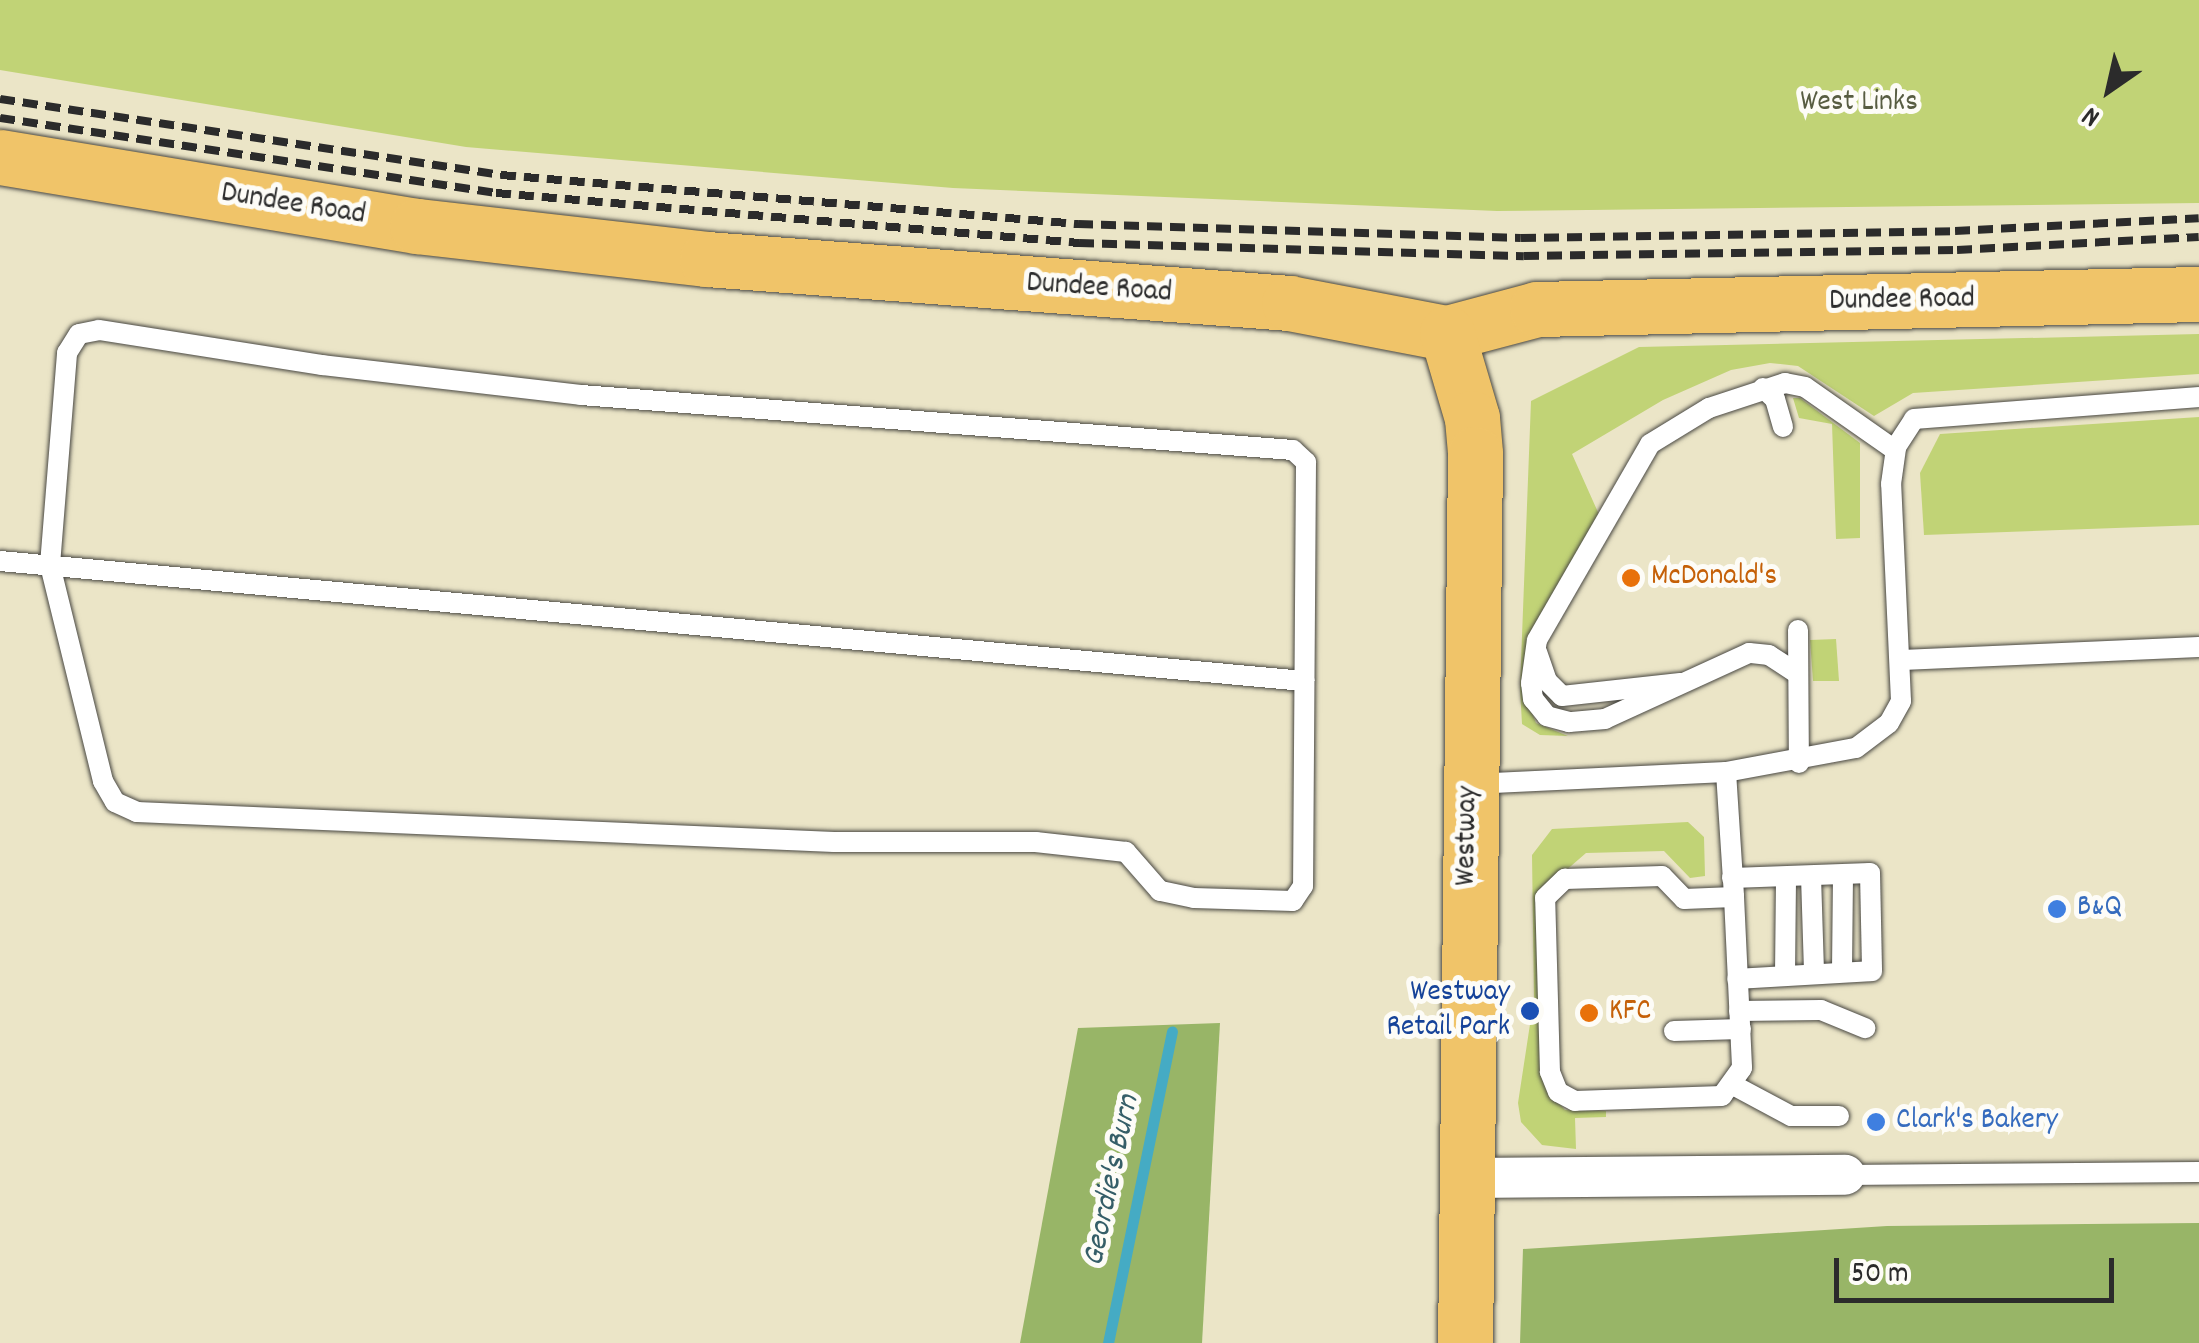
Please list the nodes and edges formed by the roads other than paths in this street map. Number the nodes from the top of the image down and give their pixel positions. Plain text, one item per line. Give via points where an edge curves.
1 (0, 157) edge
2 (2199, 294) edge
3 (1447, 333) junction
4 (1763, 388) junction
5 (2199, 397) edge
6 (1783, 427) dead end
7 (1895, 450) junction
8 (0, 562) edge
9 (50, 565) junction
10 (2199, 647) edge
11 (1769, 654) junction
12 (1902, 660) junction
13 (1798, 674) junction
14 (1304, 681) junction
15 (1800, 763) junction
16 (1726, 772) junction
17 (1470, 784) junction
18 (1843, 874) junction
19 (1811, 876) junction
20 (1786, 877) junction
21 (1733, 888) junction
22 (1842, 971) junction
23 (1814, 972) junction
24 (1786, 976) junction
25 (1737, 979) junction
26 (1740, 1020) junction
27 (1864, 1028) dead end
28 (1674, 1031) dead end
29 (1728, 1090) junction
30 (1839, 1116) dead end
31 (2199, 1172) edge
32 (1845, 1175) joint
33 (1468, 1178) junction
34 (1465, 1343) edge

1 - 3 main road, Dundee Road via 416,226 707,260 1289,303
2 - 3 main road, Dundee Road via 1537,308
3 - 17 main road, Westway via 1476,454
4 - 6 lane via 1775,399
4 - 7 lane via 1804,388
4 - 11 lane via 1709,408 1650,444 1536,647 1533,699 1548,716 1569,722 1605,719 1692,684 1729,659
5 - 7 lane via 1914,419
7 - 12 lane via 1891,484
8 - 9 lane
9 - 14 lane
9 - 14 lane via 102,781 115,802 137,812 834,842 1036,842 1126,852 1160,891 1294,901 1303,886
9 - 14 lane via 67,353 79,334 99,330 322,365 600,397 1292,450 1306,462
10 - 12 lane
11 - 13 lane
11 - 13 lane via 1798,630
12 - 15 lane via 1900,701 1888,724 1856,748
13 - 15 lane
15 - 16 lane
16 - 17 lane
16 - 21 lane
17 - 33 main road, Westway
18 - 19 lane
18 - 22 lane
18 - 22 lane via 1870,874 1872,971
19 - 20 lane
19 - 23 lane
20 - 21 lane
20 - 24 lane
21 - 25 lane
21 - 29 lane via 1684,899 1662,876 1565,880 1545,898 1550,1072 1558,1092 1575,1101
22 - 23 lane
23 - 24 lane
24 - 25 lane
25 - 26 lane
26 - 27 lane via 1821,1010
26 - 28 lane
26 - 29 lane via 1742,1068
29 - 30 lane via 1791,1116
31 - 32 lane
32 - 33 street
33 - 34 main road, Westway

